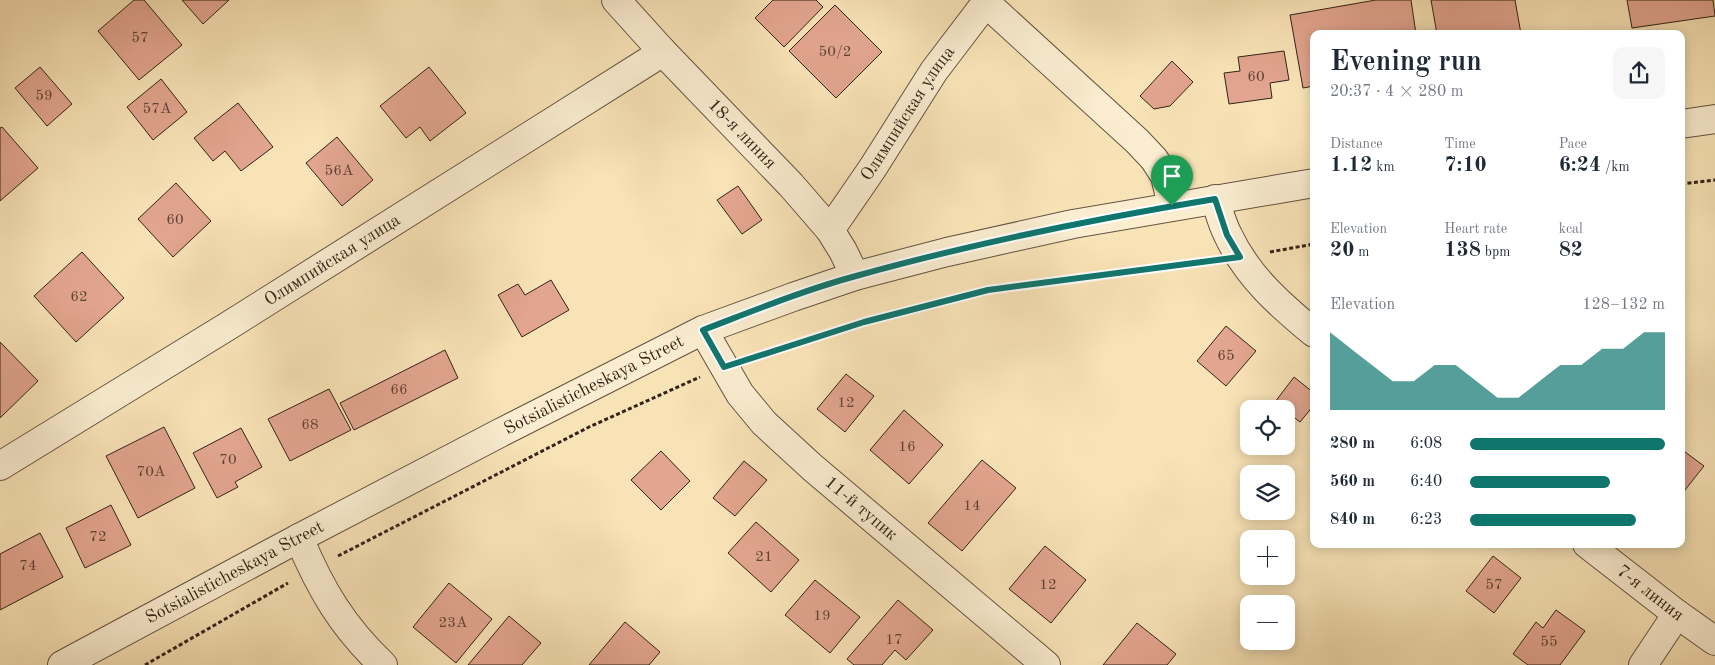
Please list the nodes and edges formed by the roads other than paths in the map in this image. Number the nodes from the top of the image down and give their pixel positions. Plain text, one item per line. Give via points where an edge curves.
1 (616, 0) edge
2 (987, 2) edge
3 (663, 52) junction
4 (1715, 118) edge
5 (1685, 123) edge
6 (1310, 184) edge
7 (1215, 199) junction
8 (1172, 206) junction
9 (830, 230) junction
10 (855, 276) junction
11 (703, 330) junction
12 (1310, 331) edge
13 (0, 466) edge
14 (299, 538) junction
15 (1592, 548) edge
16 (1677, 614) junction
17 (1715, 641) edge
18 (72, 663) edge
19 (383, 665) edge
20 (1046, 665) edge
21 (1643, 665) edge

1 - 3 street, 18-я линия
2 - 8 street via 1137,141 1165,176
2 - 9 street, Олимпийская улица via 934,71
3 - 9 street, 18-я линия
3 - 13 street, Олимпийская улица
4 - 5 street
6 - 7 street, Sotsialisticheskaya Street
7 - 8 street, Sotsialisticheskaya Street
7 - 12 street via 1227,235 1240,257 1260,284
8 - 10 street, Sotsialisticheskaya Street via 1073,224
9 - 10 street, 18-я линия
10 - 11 street, Sotsialisticheskaya Street
11 - 14 street, Sotsialisticheskaya Street
11 - 20 street, 11-й тупик via 740,394 764,423
14 - 18 street, Sotsialisticheskaya Street
14 - 19 street via 312,569 340,617
15 - 16 street, 7-я линия
16 - 17 street, 7-я линия
16 - 21 street

